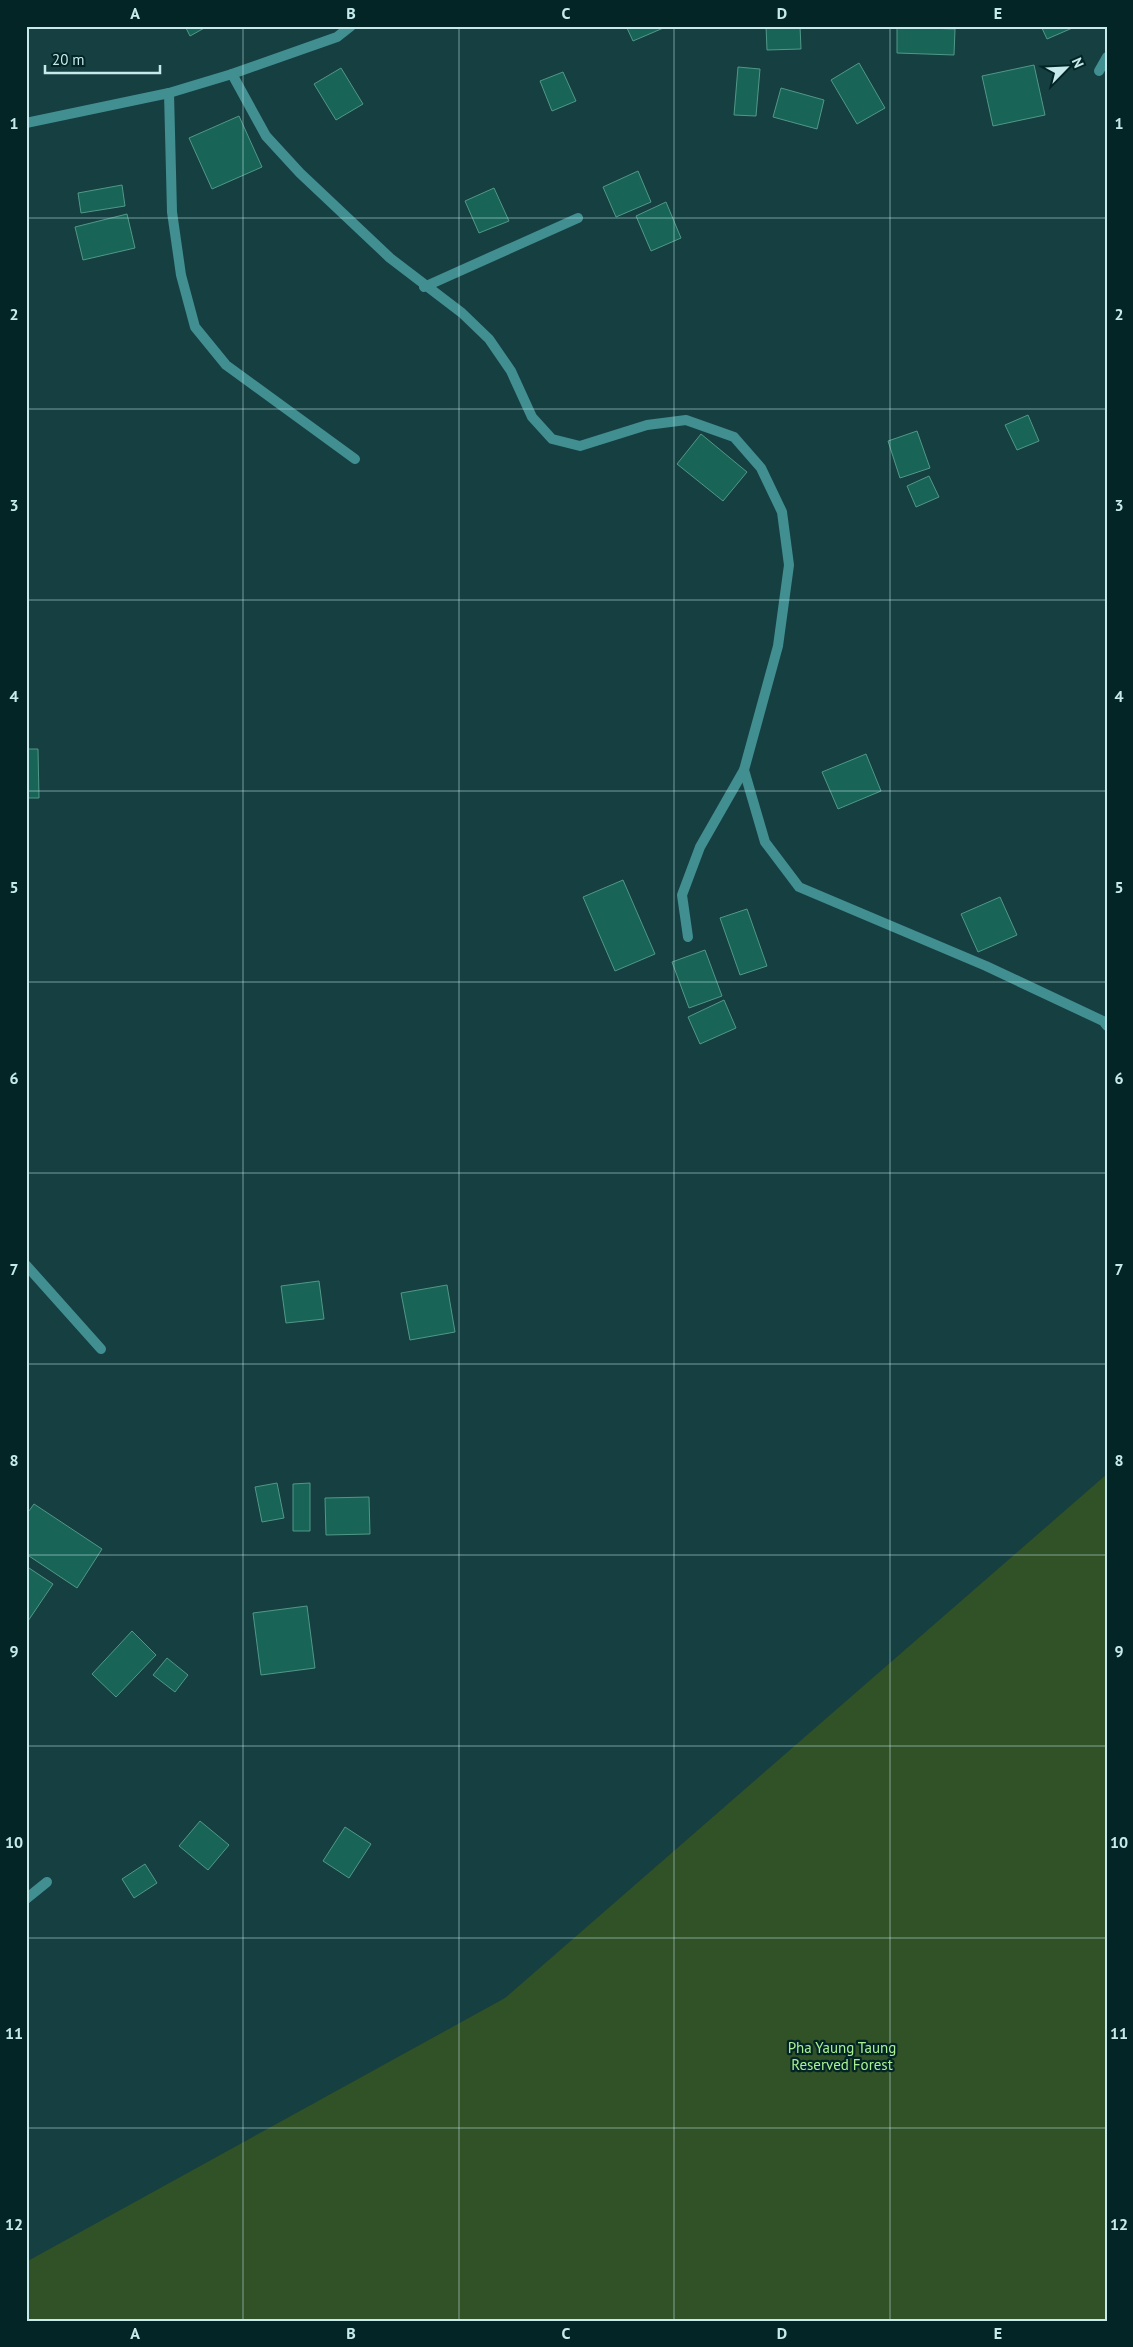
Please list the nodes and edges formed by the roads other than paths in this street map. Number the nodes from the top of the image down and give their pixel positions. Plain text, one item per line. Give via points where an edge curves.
1 (351, 26) edge
2 (1107, 57) edge
3 (1099, 71) dead end
4 (232, 74) junction
5 (169, 93) junction
6 (26, 123) edge
7 (578, 218) dead end
8 (424, 287) junction
9 (355, 459) dead end
10 (744, 770) junction
11 (688, 937) dead end
12 (1107, 1026) edge
13 (26, 1266) edge
14 (101, 1350) dead end
15 (47, 1882) dead end
16 (26, 1899) edge

1 - 4 street via 337,37
2 - 3 street
4 - 5 street
4 - 8 street via 266,136 300,173
5 - 6 street
5 - 9 street via 172,212 181,275 195,327 226,365
7 - 8 street
8 - 10 street via 462,313 489,339 512,371 532,417 552,438 580,446 648,425 686,420 734,437 761,468 782,512 789,565 778,646
10 - 11 street via 700,847 682,895
10 - 12 street via 765,842 799,887 986,966 1103,1021
13 - 14 street
15 - 16 street

